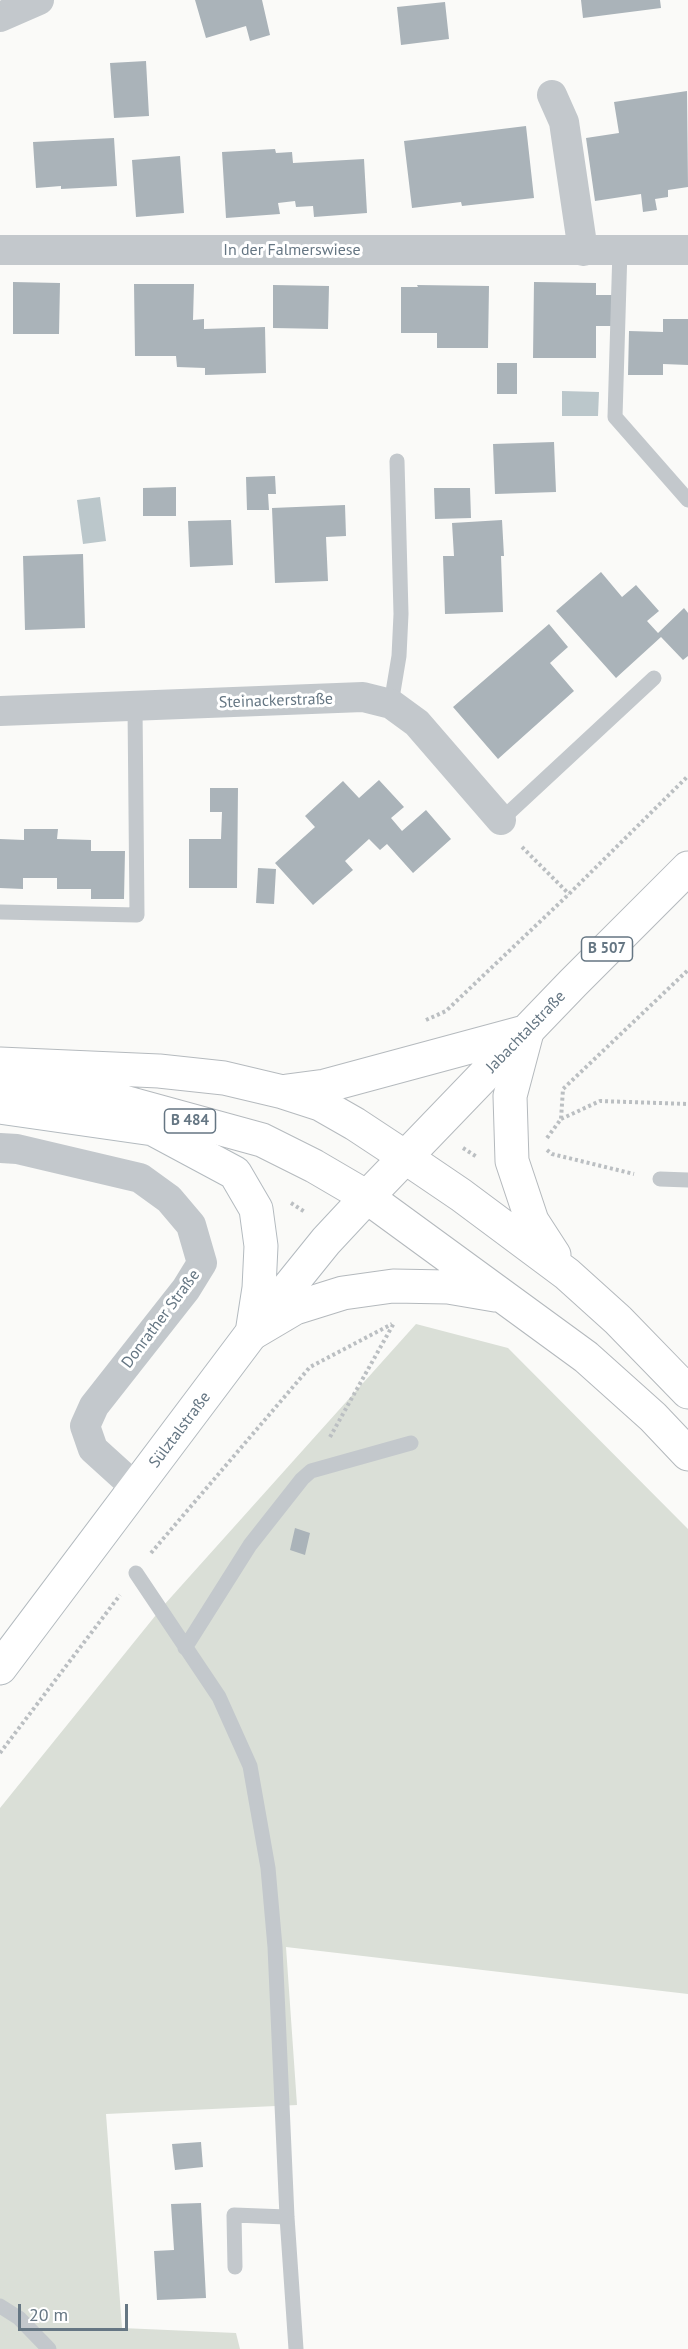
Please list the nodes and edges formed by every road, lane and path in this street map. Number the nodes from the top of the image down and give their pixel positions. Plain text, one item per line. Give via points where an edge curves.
1 (39, 0) edge
2 (0, 17) edge
3 (552, 95) dead end
4 (620, 249) junction
5 (0, 250) edge
6 (688, 250) edge
7 (583, 251) junction
8 (397, 461) dead end
9 (688, 500) edge
10 (654, 678) dead end
11 (391, 704) junction
12 (135, 707) junction
13 (0, 711) edge
14 (688, 776) edge
15 (501, 820) junction
16 (688, 868) edge
17 (569, 894) junction
18 (0, 912) edge
19 (688, 970) edge
20 (417, 1024) dead end
21 (527, 1032) junction
22 (0, 1064) edge
23 (0, 1088) edge
24 (283, 1092) junction
25 (688, 1104) edge
26 (0, 1107) edge
27 (561, 1119) junction
28 (0, 1148) edge
29 (405, 1157) junction
30 (660, 1179) joint
31 (688, 1180) edge
32 (366, 1197) junction
33 (567, 1274) junction
34 (393, 1286) junction
35 (503, 1297) junction
36 (395, 1323) junction
37 (251, 1334) junction
38 (688, 1392) edge
39 (411, 1443) dead end
40 (688, 1454) edge
41 (311, 1472) junction
42 (136, 1488) junction
43 (136, 1574) junction
44 (185, 1648) junction
45 (0, 1668) edge
46 (0, 1753) edge
47 (287, 2217) junction
48 (235, 2267) dead end
49 (0, 2306) edge
50 (50, 2349) edge
51 (296, 2349) edge

1 - 2 street
3 - 7 street via 564,122
4 - 6 street, In der Falmerswiese
4 - 7 street, In der Falmerswiese
4 - 9 lane via 615,417
5 - 7 street, In der Falmerswiese
8 - 11 lane via 401,614
10 - 15 lane
11 - 12 street, Steinackerstraße via 363,697
11 - 15 street, Steinackerstraße via 417,723
12 - 13 street, Steinackerstraße
12 - 18 lane via 137,915
14 - 17 path
15 - 17 path via 526,853
16 - 21 main road, Jabachtalstraße / B 507
17 - 20 path via 446,1011
19 - 27 path via 563,1089
21 - 24 main road via 325,1086
21 - 29 main road, Jabachtalstraße / B 507
21 - 33 main road via 510,1096 512,1161 532,1221
22 - 24 main road via 180,1073 224,1078
23 - 32 main road, B 484 via 98,1095 262,1140
24 - 29 main road via 320,1104
25 - 27 path via 600,1101
26 - 37 main road via 153,1129 235,1173 256,1209 261,1246
27 - 30 path via 541,1146 552,1154
28 - 42 street, Donrather Straße via 140,1178 169,1200 191,1225 202,1263 94,1406 85,1426 93,1449
29 - 32 main road, Jabachtalstraße / B 507
29 - 33 main road
30 - 31 lane
32 - 35 main road
32 - 37 main road, Sülztalstraße
33 - 38 main road
34 - 35 main road via 448,1287
34 - 36 path
34 - 37 main road via 343,1293 295,1308
35 - 40 main road via 586,1357
36 - 41 path
36 - 43 path via 309,1367
37 - 42 main road, Sülztalstraße
39 - 41 lane
41 - 44 lane via 250,1545
42 - 45 main road, Sülztalstraße
43 - 44 lane
43 - 46 path
44 - 47 lane via 219,1697 250,1766 275,1947
47 - 48 lane via 234,2215
47 - 51 lane
49 - 50 lane via 19,2318

